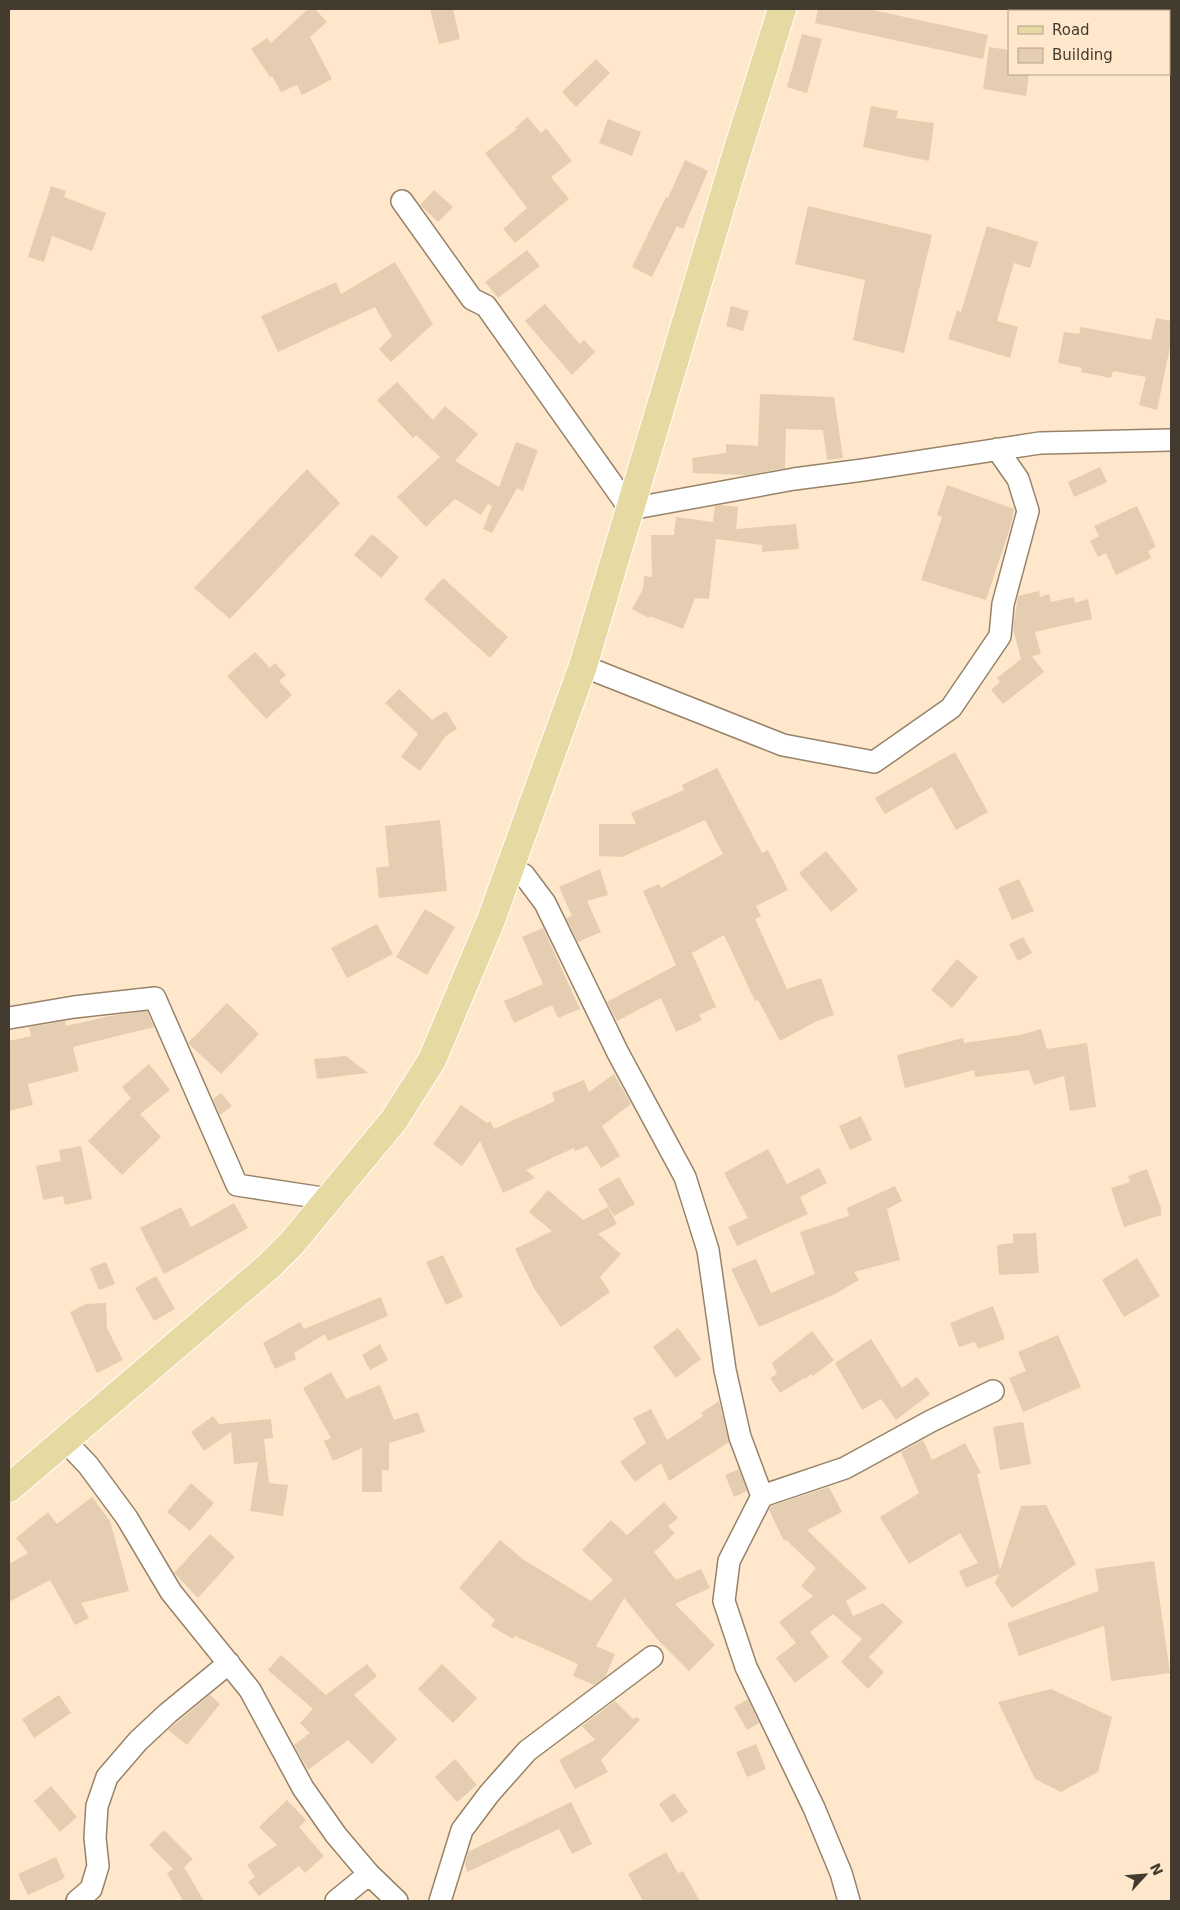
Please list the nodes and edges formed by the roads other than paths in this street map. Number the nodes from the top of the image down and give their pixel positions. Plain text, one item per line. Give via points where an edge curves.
1 (782, 9) edge
2 (402, 201) dead end
3 (1171, 440) edge
4 (996, 450) junction
5 (630, 509) junction
6 (583, 666) junction
7 (510, 868) junction
8 (9, 1018) edge
9 (329, 1199) junction
10 (993, 1392) dead end
11 (65, 1442) junction
12 (9, 1488) edge
13 (762, 1496) junction
14 (652, 1657) dead end
15 (229, 1663) junction
16 (370, 1874) junction
17 (77, 1901) edge
18 (336, 1901) edge
19 (397, 1901) edge
20 (440, 1901) edge
21 (849, 1901) edge

1 - 5 main road
2 - 5 street via 472,298 486,306
3 - 4 street via 1040,442
4 - 5 street via 794,479
4 - 6 street via 1018,479 1028,511 1003,604 1000,636 952,708 874,762 783,745
5 - 6 main road
6 - 7 main road
7 - 9 main road via 432,1060 394,1120
7 - 13 street via 524,875 545,902 618,1053 685,1177 708,1250 725,1370 740,1437
8 - 9 street via 155,998 236,1185
9 - 11 main road via 269,1266
10 - 13 street via 845,1468
11 - 12 main road
11 - 15 street via 99,1480 127,1518 171,1592
13 - 21 street via 729,1561 724,1601 746,1667 814,1808
14 - 20 street via 527,1751 489,1794 462,1830
15 - 16 street via 250,1690 303,1788 336,1835
15 - 17 street via 162,1718 107,1777 97,1806 95,1838 98,1866 91,1889
16 - 18 street
16 - 19 street

